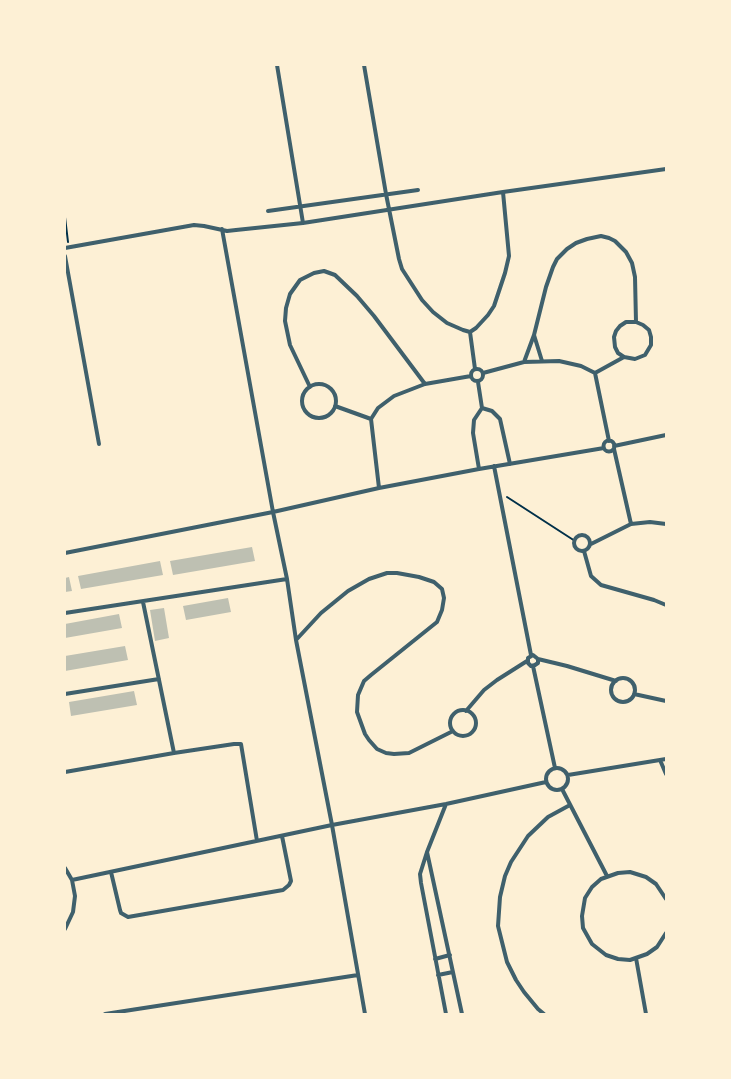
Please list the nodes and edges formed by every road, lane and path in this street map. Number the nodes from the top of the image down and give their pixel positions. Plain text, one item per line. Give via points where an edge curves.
1 (277, 65) edge
2 (364, 65) edge
3 (666, 169) edge
4 (418, 190) dead end
5 (503, 192) junction
6 (386, 194) junction
7 (300, 207) junction
8 (389, 210) junction
9 (268, 211) dead end
10 (65, 217) edge
11 (303, 223) junction
12 (222, 230) junction
13 (67, 248) edge
14 (65, 256) edge
15 (636, 322) junction
16 (470, 332) junction
17 (534, 335) junction
18 (624, 357) junction
19 (542, 361) junction
20 (524, 362) junction
21 (475, 369) junction
22 (483, 373) junction
23 (595, 373) junction
24 (471, 376) junction
25 (478, 382) junction
26 (425, 384) junction
27 (310, 387) junction
28 (335, 406) junction
29 (482, 408) junction
30 (370, 419) junction
31 (666, 435) edge
32 (609, 441) junction
33 (99, 444) dead end
34 (614, 447) junction
35 (604, 448) junction
36 (510, 464) junction
37 (494, 466) junction
38 (479, 469) junction
39 (379, 488) junction
40 (498, 491) junction
41 (273, 512) junction
42 (631, 524) junction
43 (666, 524) edge
44 (575, 541) junction
45 (591, 544) junction
46 (584, 551) junction
47 (65, 553) edge
48 (287, 579) junction
49 (143, 602) junction
50 (666, 605) edge
51 (65, 613) edge
52 (296, 640) junction
53 (532, 655) junction
54 (538, 659) junction
55 (528, 661) junction
56 (533, 666) junction
57 (159, 679) junction
58 (616, 681) junction
59 (65, 694) edge
60 (634, 694) junction
61 (666, 701) edge
62 (466, 711) junction
63 (454, 731) junction
64 (174, 753) junction
65 (666, 759) edge
66 (660, 760) junction
67 (555, 768) junction
68 (65, 772) edge
69 (666, 774) edge
70 (568, 775) junction
71 (546, 782) junction
72 (562, 789) junction
73 (446, 804) junction
74 (570, 805) junction
75 (332, 825) junction
76 (282, 836) junction
77 (257, 841) junction
78 (428, 852) junction
79 (65, 868) edge
80 (111, 872) junction
81 (607, 876) junction
82 (72, 880) junction
83 (666, 899) edge
84 (65, 929) edge
85 (666, 933) edge
86 (450, 955) junction
87 (636, 958) junction
88 (435, 959) junction
89 (453, 972) junction
90 (358, 975) junction
91 (438, 975) junction
92 (105, 1014) edge
93 (365, 1014) edge
94 (446, 1014) edge
95 (462, 1014) edge
96 (544, 1014) edge
97 (646, 1014) edge

1 - 7 street
2 - 6 street
3 - 5 street
4 - 6 street
5 - 8 street
5 - 16 street via 509,242 508,264 494,306 482,322
6 - 7 street
6 - 8 street
7 - 9 street
7 - 11 street
8 - 11 street
8 - 16 street via 399,259 407,279 422,300 439,317 454,327
10 - 13 path
11 - 12 street
12 - 13 street via 194,225
12 - 41 street
14 - 33 street
15 - 17 street via 635,277 629,256 615,241 601,236 576,243 557,259 546,287
15 - 18 street via 623,324 614,334 615,347
15 - 18 street via 649,330 651,345 648,352 639,358
16 - 21 street
17 - 19 street
17 - 20 street
18 - 23 street
19 - 20 street
19 - 23 street via 572,363
20 - 22 street
21 - 22 street
21 - 24 street
22 - 25 street via 483,378
23 - 32 street
24 - 25 street
24 - 26 street
25 - 29 street
26 - 27 street via 357,296 335,275 324,271 300,280 290,294 286,308 286,330 290,345
26 - 30 street via 394,396 378,408
27 - 28 street via 322,384 330,388 336,398
27 - 28 street via 302,400 309,414 324,417 331,413
28 - 30 street
29 - 36 street via 492,411 500,419
29 - 38 street via 473,426
30 - 39 street
31 - 34 street
32 - 34 street via 614,443
32 - 35 street via 605,443
34 - 35 street via 612,451
34 - 42 street
35 - 36 street
36 - 37 street
37 - 38 street
37 - 40 street
38 - 39 street
39 - 41 street
40 - 44 path
40 - 53 street
41 - 47 street
41 - 48 street
42 - 43 street
42 - 45 street
44 - 45 street via 581,535 586,536
44 - 46 street via 576,549
45 - 46 street
46 - 50 street via 591,576 601,585
48 - 49 street
48 - 52 street
49 - 51 street
49 - 57 street
52 - 63 street via 321,613 348,591 376,576 387,573 409,574 434,582 442,589 444,598 437,622 364,681 358,695 357,712 369,740 377,749 386,753 409,753
52 - 75 street
53 - 54 street
53 - 55 street
54 - 56 street via 538,663
54 - 58 street
55 - 56 street via 529,665
55 - 62 street via 484,690
56 - 67 street
57 - 59 street
57 - 64 street
58 - 60 street via 621,678 629,680 634,686
58 - 60 street via 611,692 617,700 627,702
60 - 61 street
62 - 63 street via 458,711 452,716 450,724
62 - 63 street via 474,718 474,729 464,736
64 - 68 street
64 - 77 street via 241,744
65 - 66 street
66 - 69 street
66 - 70 street
67 - 70 street via 560,768
67 - 71 street via 547,773
70 - 72 street via 566,786
71 - 72 street via 552,789
71 - 73 street
72 - 74 street
73 - 75 street
73 - 78 street
74 - 81 street
74 - 96 street via 548,817 528,836 511,862 500,897 498,926 507,962 524,992
75 - 76 street
75 - 90 street
76 - 77 street
76 - 80 street via 291,881 283,890 128,917 120,910
77 - 80 street
78 - 86 street
78 - 88 street via 420,874
79 - 82 street
80 - 82 street
81 - 83 street via 624,872 641,875 656,884
81 - 87 street via 596,883 585,898 582,910 583,928 592,944 606,955 618,959
82 - 84 street via 75,896 73,912
85 - 87 street via 657,947
86 - 88 street
86 - 89 street
87 - 97 street
88 - 91 street
89 - 91 street
89 - 95 street
90 - 92 street
90 - 93 street
91 - 94 street

